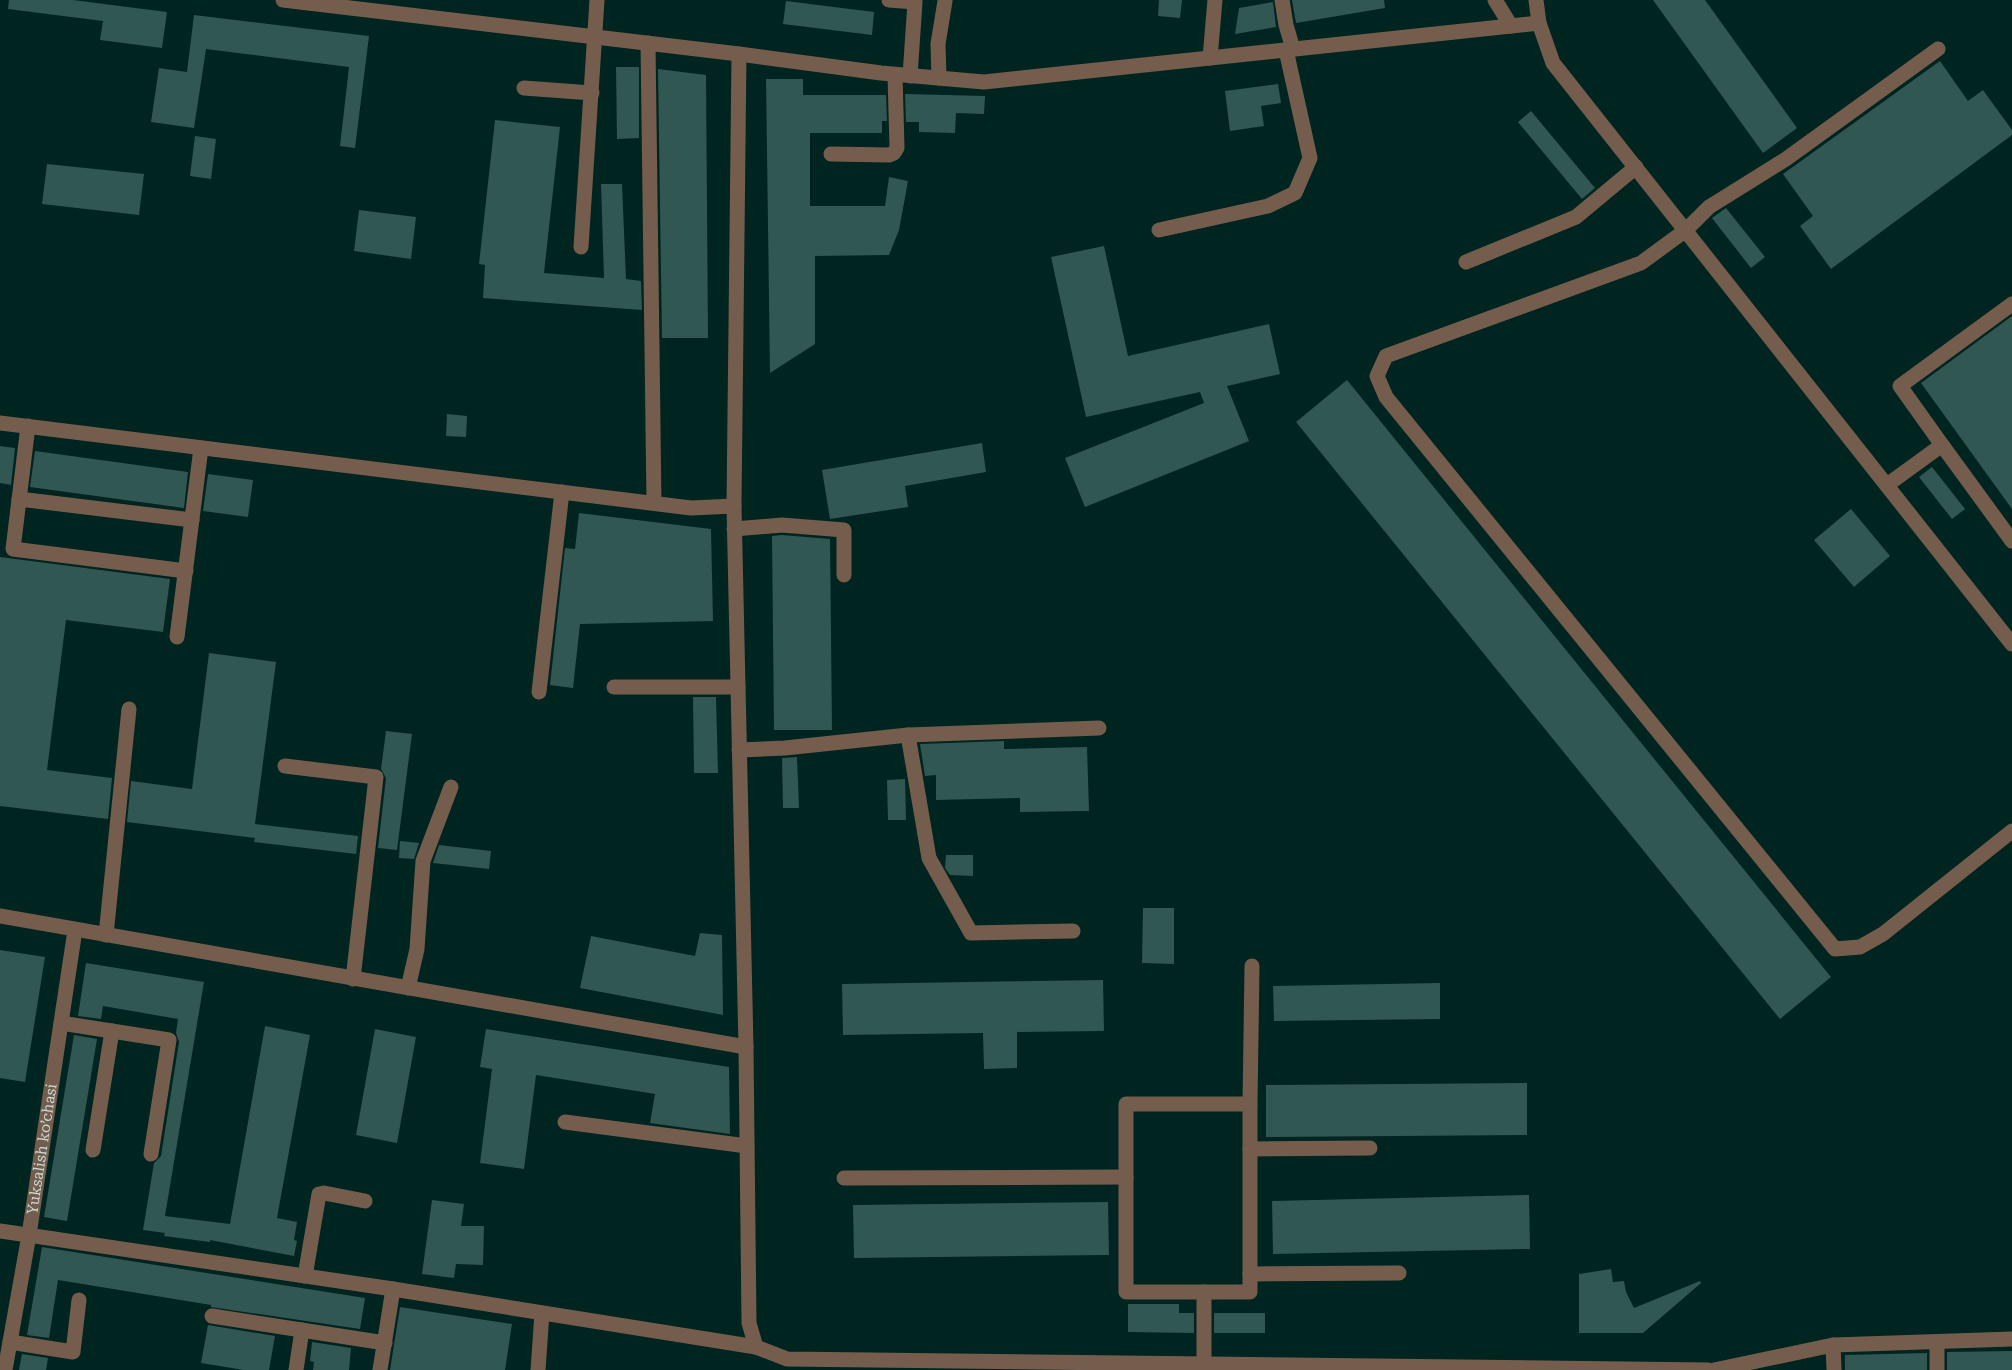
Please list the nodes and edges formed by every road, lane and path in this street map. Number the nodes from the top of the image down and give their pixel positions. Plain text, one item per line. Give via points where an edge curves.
1 (283, 0) edge
2 (597, 0) edge
3 (889, 0) edge
4 (1215, 0) edge
5 (1282, 0) edge
6 (1495, 0) edge
7 (1536, 0) edge
8 (915, 1) edge
9 (945, 1) edge
10 (1539, 23) junction
11 (1511, 26) junction
12 (595, 37) junction
13 (648, 43) junction
14 (1290, 49) junction
15 (1938, 49) dead end
16 (739, 54) junction
17 (1210, 58) junction
18 (902, 75) junction
19 (939, 78) junction
20 (524, 88) dead end
21 (592, 93) junction
22 (831, 154) dead end
23 (1636, 167) junction
24 (1159, 230) dead end
25 (1686, 230) junction
26 (581, 247) dead end
27 (1466, 262) dead end
28 (2012, 304) edge
29 (0, 423) edge
30 (28, 426) junction
31 (1942, 445) junction
32 (201, 448) junction
33 (1887, 484) junction
34 (561, 492) junction
35 (19, 499) junction
36 (654, 503) junction
37 (734, 506) junction
38 (192, 520) junction
39 (734, 529) junction
40 (2012, 541) edge
41 (186, 571) junction
42 (844, 575) dead end
43 (177, 637) dead end
44 (2012, 644) edge
45 (614, 687) dead end
46 (738, 687) junction
47 (539, 692) dead end
48 (129, 709) dead end
49 (1099, 728) dead end
50 (908, 735) junction
51 (739, 750) junction
52 (285, 766) dead end
53 (451, 787) dead end
54 (2012, 831) edge
55 (0, 916) edge
56 (75, 930) junction
57 (1072, 931) dead end
58 (106, 935) junction
59 (1252, 966) dead end
60 (353, 979) junction
61 (408, 988) junction
62 (61, 1023) junction
63 (112, 1031) junction
64 (746, 1047) junction
65 (1250, 1104) junction
66 (565, 1122) dead end
67 (747, 1146) junction
68 (1370, 1148) dead end
69 (1250, 1149) junction
70 (93, 1150) dead end
71 (151, 1155) dead end
72 (1126, 1177) junction
73 (844, 1178) dead end
74 (365, 1201) dead end
75 (0, 1231) edge
76 (29, 1235) junction
77 (1399, 1273) dead end
78 (1250, 1274) junction
79 (305, 1276) junction
80 (393, 1289) junction
81 (1204, 1292) junction
82 (79, 1300) dead end
83 (542, 1313) junction
84 (212, 1316) dead end
85 (302, 1330) junction
86 (2012, 1339) edge
87 (10, 1342) junction
88 (1936, 1342) junction
89 (385, 1343) junction
90 (1833, 1346) junction
91 (756, 1347) junction
92 (1204, 1367) edge
93 (0, 1369) edge
94 (5, 1370) edge
95 (296, 1370) edge
96 (380, 1370) edge
97 (538, 1370) edge
98 (1708, 1370) edge
99 (1714, 1370) edge
100 (1834, 1370) edge
101 (1937, 1370) edge

1 - 12 street
2 - 12 street
3 - 8 street
4 - 17 street
5 - 14 street
6 - 11 street
7 - 10 street
8 - 18 street
9 - 19 street via 938,44
10 - 11 street
10 - 23 street via 1553,63
11 - 14 street
12 - 13 street
12 - 21 street
13 - 16 street
13 - 36 street
14 - 17 street
14 - 24 street via 1310,158 1295,193 1268,206
15 - 25 street via 1786,159 1709,207
16 - 18 street
16 - 37 street
17 - 19 street via 984,82
18 - 19 street
18 - 22 street via 894,153
20 - 21 street
21 - 26 street
23 - 25 street
23 - 27 street via 1576,217
25 - 33 street
25 - 54 street via 1641,263 1386,356 1377,376 1386,397 1835,949 1860,948 1883,934
28 - 31 street via 1900,386
29 - 30 street
30 - 32 street
30 - 35 street
31 - 33 street
31 - 40 street
32 - 34 street
32 - 38 street
33 - 44 street
34 - 36 street
34 - 47 street
35 - 38 street
35 - 41 street via 13,549
36 - 37 street via 691,508
37 - 39 street
38 - 41 street
39 - 42 street via 783,525 844,530
39 - 46 street
41 - 43 street
45 - 46 street
46 - 51 street
48 - 58 street
49 - 50 street
50 - 51 street
50 - 57 street via 929,858 971,933
51 - 64 street
52 - 60 street via 376,777
53 - 61 street via 423,861 417,949
55 - 56 street
56 - 58 street
56 - 62 street, Yuksalish ko’chasi
58 - 60 street
59 - 65 street
60 - 61 street
61 - 64 street
62 - 63 street
62 - 76 street, Yuksalish ko’chasi
63 - 70 street
63 - 71 street via 169,1040
64 - 67 street
65 - 69 street
65 - 72 street via 1126,1104
66 - 67 street
67 - 91 street via 749,1323
68 - 69 street
69 - 78 street
72 - 73 street
72 - 81 street via 1126,1292
74 - 79 street via 319,1194
75 - 76 street
76 - 79 street
76 - 87 street, Yuksalish ko’chasi
77 - 78 street
78 - 81 street via 1250,1292
79 - 80 street
80 - 83 street
80 - 89 street
81 - 92 street
82 - 87 street via 73,1353
83 - 91 street
83 - 97 street
84 - 85 street
85 - 89 street
85 - 95 street
86 - 88 street
87 - 94 street, Yuksalish ko’chasi
88 - 90 street
88 - 101 street
89 - 96 street
90 - 99 street
90 - 100 street
91 - 92 street via 787,1359
92 - 98 street
93 - 94 street

